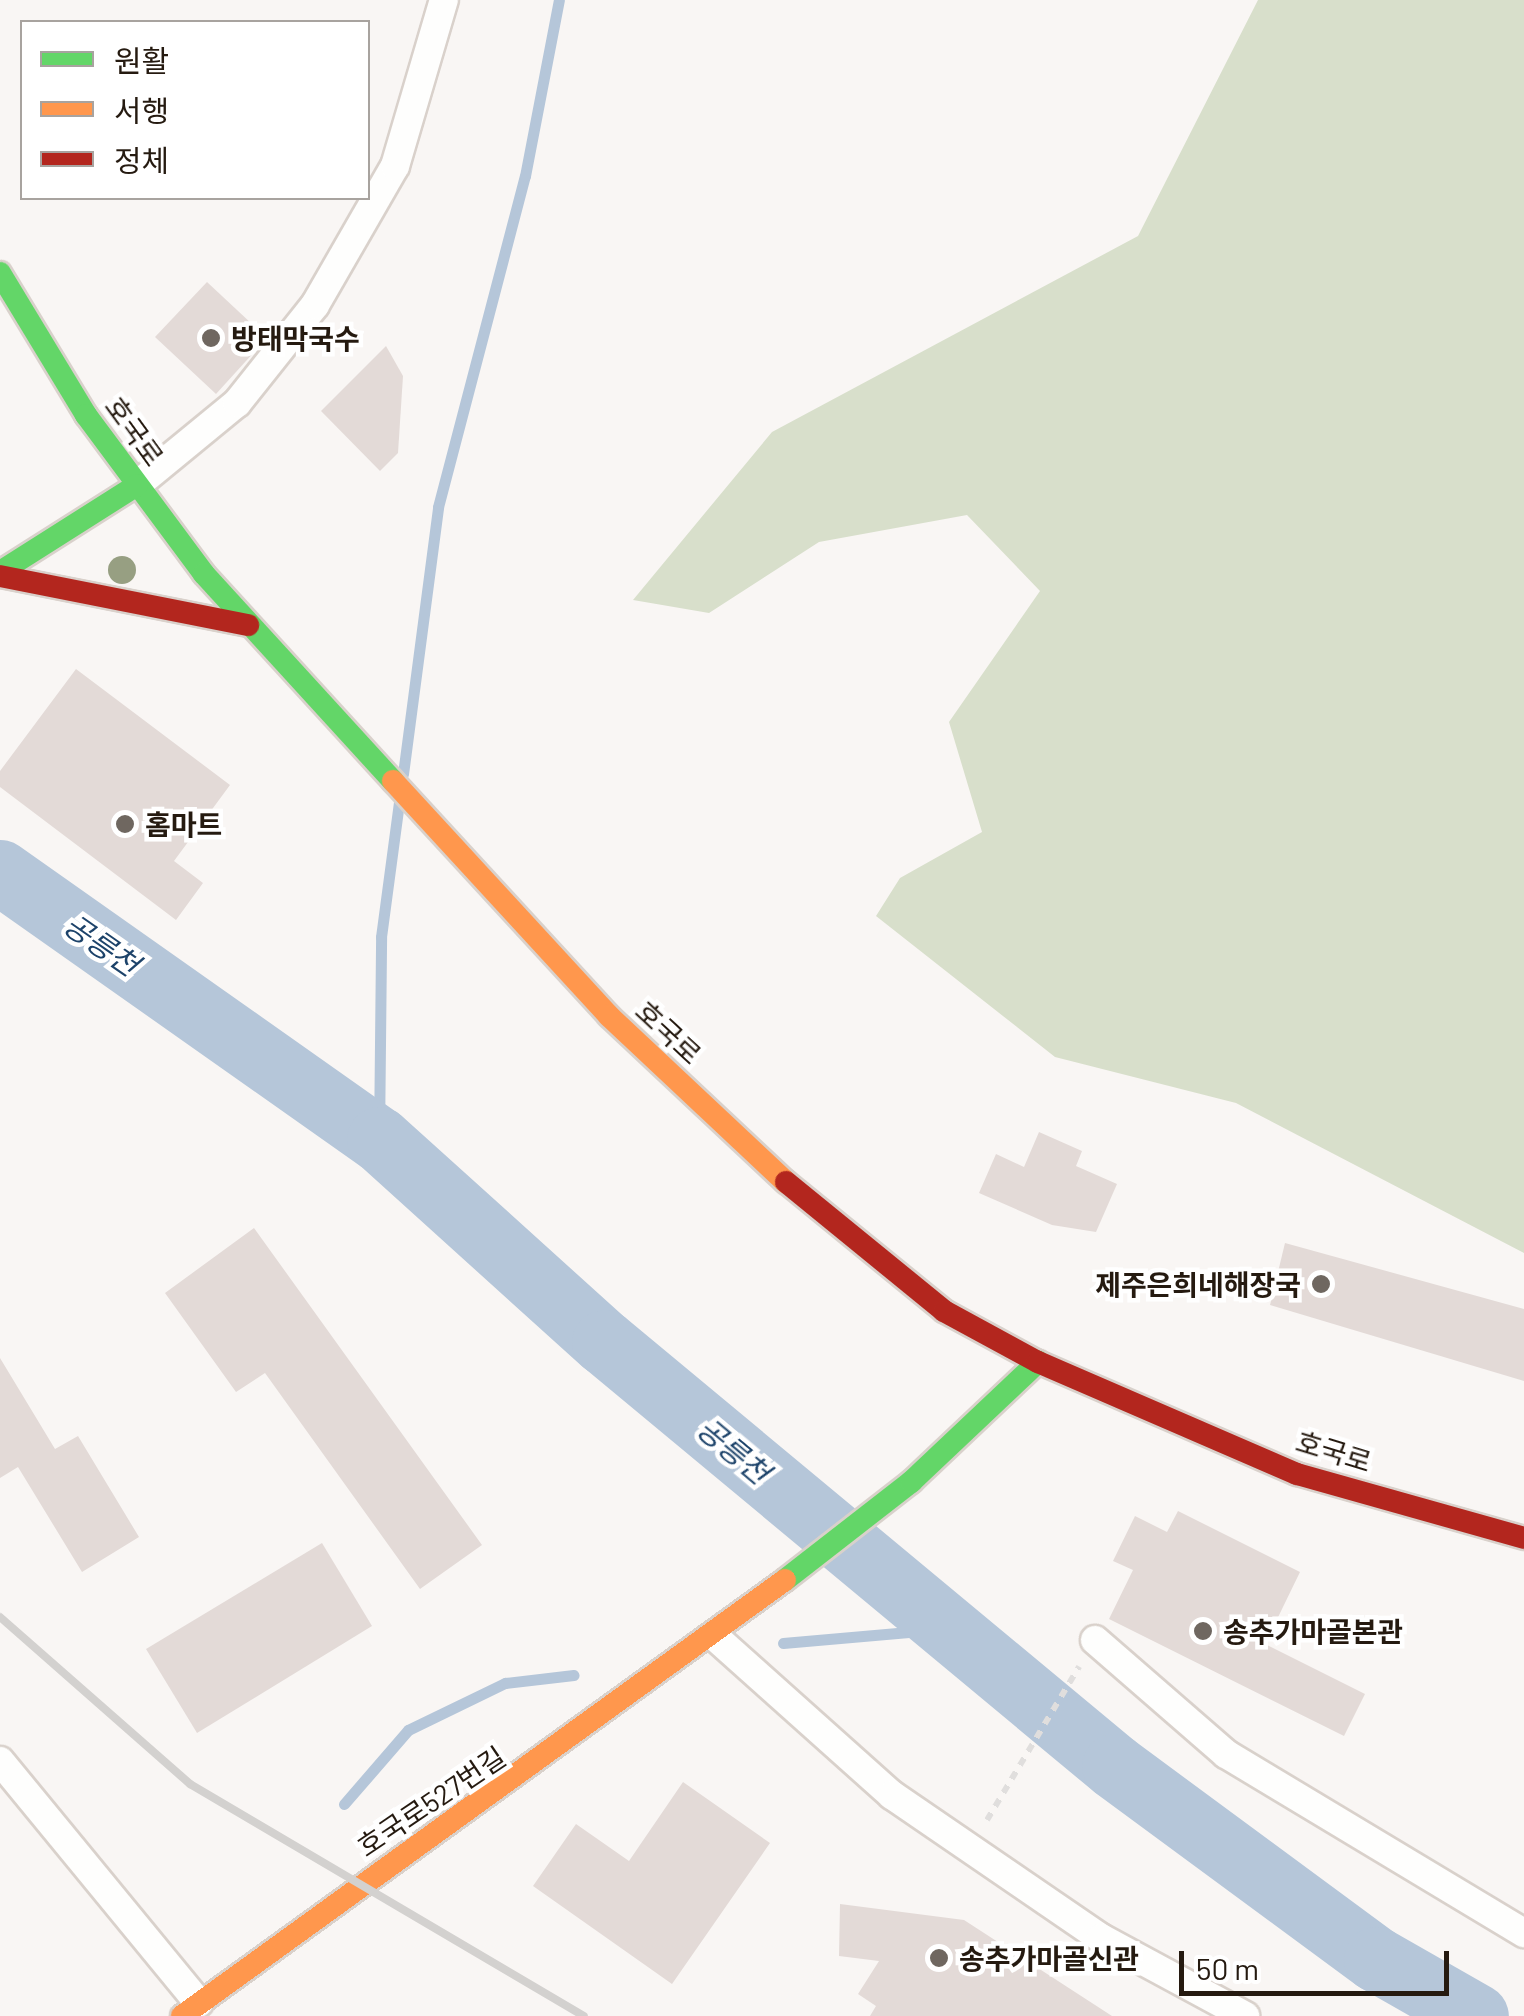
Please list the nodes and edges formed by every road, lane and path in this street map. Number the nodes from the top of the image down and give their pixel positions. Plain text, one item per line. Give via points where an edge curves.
1 (444, 0) edge
2 (0, 274) edge
3 (137, 485) junction
4 (0, 574) edge
5 (248, 625) junction
6 (1038, 1362) junction
7 (1524, 1538) edge
8 (714, 1636) junction
9 (1094, 1640) joint
10 (0, 1761) edge
11 (987, 1820) dead end
12 (1524, 1933) edge
13 (191, 2010) edge
14 (1245, 2016) edge

1 - 3 street via 395,166 315,305 237,403
2 - 3 street, 호국로
3 - 4 street
3 - 5 street, 호국로
4 - 5 street
5 - 6 street, 호국로 via 609,1016 781,1178 944,1311
6 - 7 street, 호국로 via 1297,1474
6 - 8 street, 호국로527번길 via 910,1482
8 - 13 street, 호국로527번길
8 - 14 street via 892,1795 1101,1938
9 - 11 path
9 - 12 street via 1226,1754
10 - 13 street

